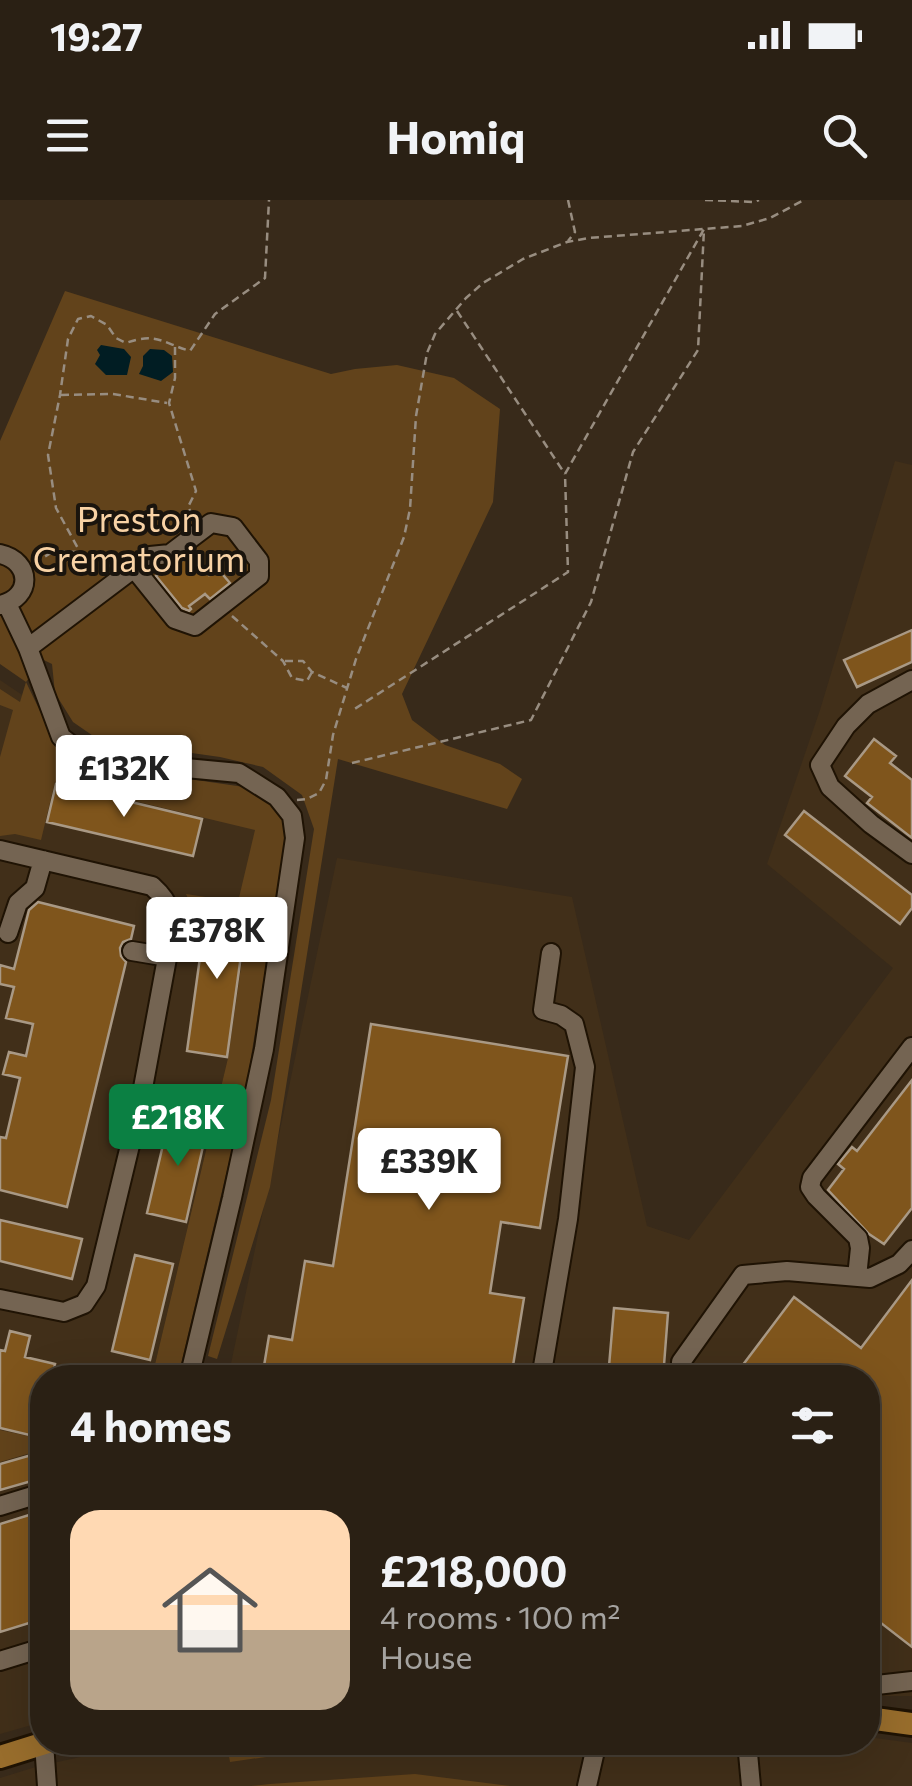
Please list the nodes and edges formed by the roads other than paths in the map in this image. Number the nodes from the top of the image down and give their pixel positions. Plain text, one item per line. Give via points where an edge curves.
1 (0, 554) edge
2 (132, 571) junction
3 (3, 604) edge
4 (28, 648) junction
5 (912, 680) edge
6 (0, 850) edge
7 (912, 854) edge
8 (43, 860) junction
9 (8, 933) dead end
10 (132, 951) dead end
11 (551, 953) dead end
12 (168, 957) junction
13 (912, 1048) edge
14 (912, 1250) edge
15 (857, 1277) junction
16 (0, 1299) edge
17 (192, 1365) edge
18 (544, 1365) edge
19 (681, 1365) edge
20 (30, 1497) edge
21 (0, 1506) edge
22 (30, 1652) edge
23 (0, 1661) edge
24 (912, 1681) edge
25 (880, 1685) edge
26 (880, 1720) edge
27 (909, 1725) edge
28 (30, 1748) edge
29 (46, 1755) edge
30 (595, 1755) edge
31 (748, 1755) edge
32 (0, 1757) edge
33 (47, 1786) edge
34 (587, 1786) edge
35 (751, 1786) edge

1 - 3 lane via 14,558 24,572 18,596
2 - 2 lane via 150,556 170,554 211,523 233,526 259,561 259,576 195,626 175,619
2 - 4 lane
3 - 4 lane
4 - 17 lane via 61,737 90,759 239,773 277,797 292,816 295,838 264,1049
5 - 7 lane via 868,704 820,765 830,787
6 - 8 lane
8 - 9 lane
8 - 12 lane via 152,886 172,918
10 - 12 lane
11 - 18 lane via 543,1010 574,1024 585,1066
12 - 16 lane via 96,1286 84,1304 64,1312
13 - 15 lane via 812,1178 816,1196 858,1238
14 - 15 lane via 899,1264
15 - 19 lane via 743,1275
20 - 21 lane
22 - 23 lane
24 - 25 lane
26 - 27 main road
28 - 32 main road
29 - 33 lane
30 - 34 lane
31 - 35 lane

